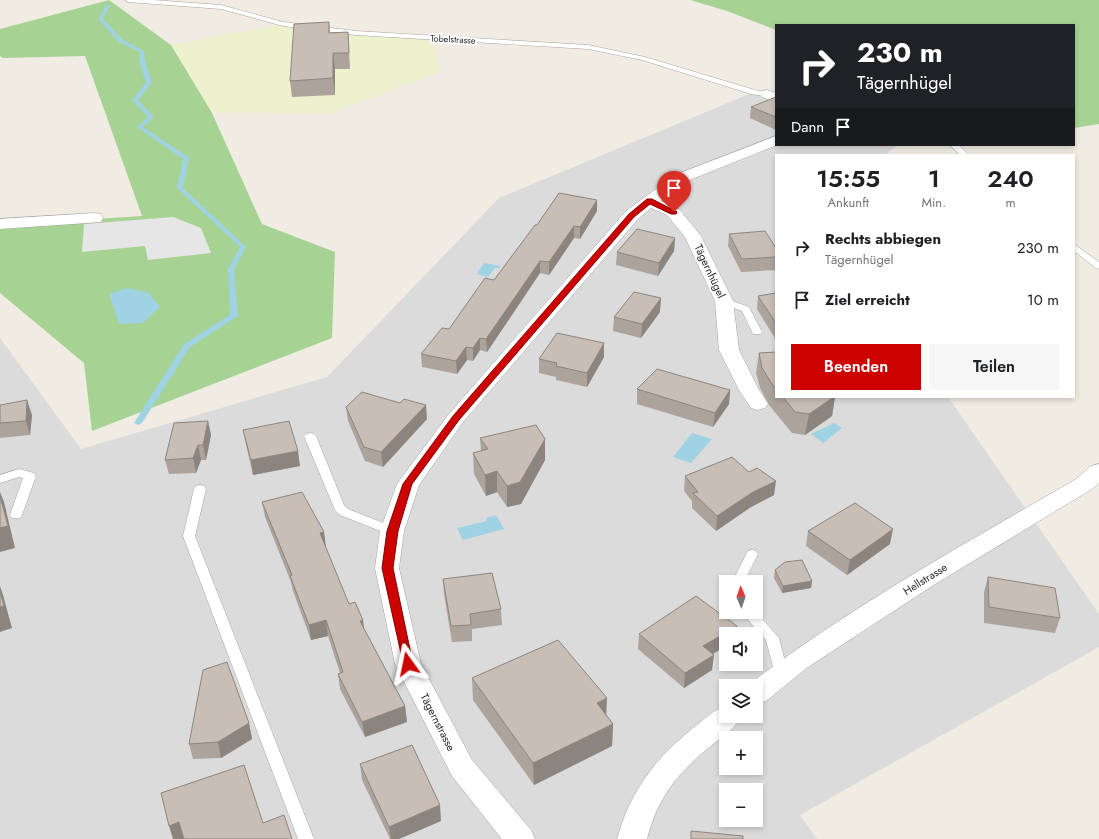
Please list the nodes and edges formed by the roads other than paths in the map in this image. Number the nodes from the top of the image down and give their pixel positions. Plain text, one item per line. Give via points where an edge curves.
1 (128, 0) edge
2 (773, 96) edge
3 (775, 140) edge
4 (955, 146) edge
5 (964, 154) edge
6 (650, 201) junction
7 (95, 218) dead end
8 (0, 224) edge
9 (1075, 248) edge
10 (1099, 266) edge
11 (724, 301) junction
12 (757, 332) dead end
13 (758, 404) dead end
14 (310, 436) dead end
15 (1099, 471) edge
16 (0, 479) edge
17 (200, 489) dead end
18 (16, 515) dead end
19 (392, 531) junction
20 (752, 554) dead end
21 (742, 575) edge
22 (754, 619) edge
23 (781, 674) junction
24 (763, 688) edge
25 (719, 723) edge
26 (306, 839) edge
27 (520, 839) edge
28 (632, 839) edge

1 - 2 lane, Tobelstrasse via 221,7 283,24 356,33 588,47 643,58
3 - 6 street, Tägernstrasse via 681,178
4 - 5 lane
6 - 11 street, Tägernhügel via 674,212 693,236
6 - 19 street, Tägernstrasse via 632,215 456,418 408,484
7 - 8 street
9 - 10 lane
11 - 12 lane via 746,309
11 - 13 street, Tägernhügel via 729,350
14 - 19 lane via 339,507 344,512
15 - 23 street, Hellstrasse via 1084,484 923,580 798,660
16 - 18 lane via 19,473 30,476
17 - 26 lane via 189,536
19 - 27 street, Tägernstrasse via 387,568 408,664 462,768
20 - 21 lane
22 - 23 lane via 772,638
23 - 24 street, Hellstrasse
25 - 28 street via 682,753 652,786

